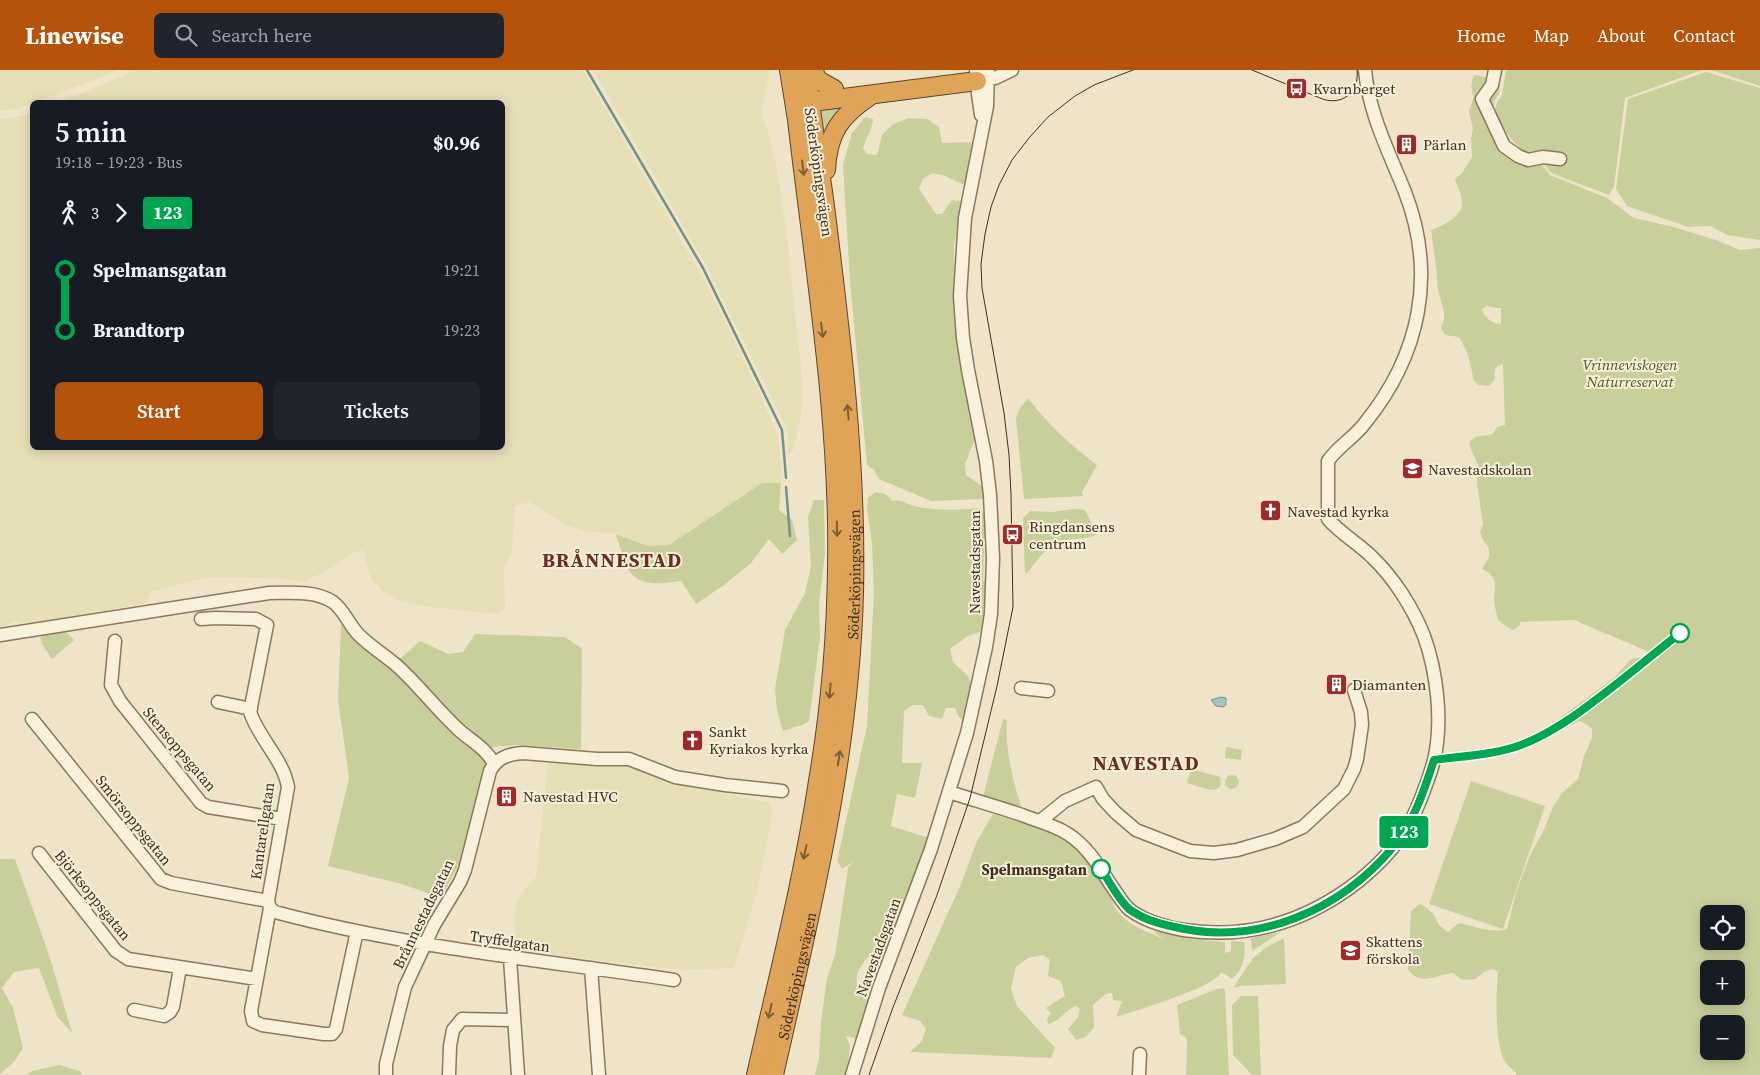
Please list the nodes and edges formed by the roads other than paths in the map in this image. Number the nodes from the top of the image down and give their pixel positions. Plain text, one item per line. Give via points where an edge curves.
1 (806, 70) edge
2 (813, 70) edge
3 (1010, 70) edge
4 (1365, 70) edge
5 (1495, 70) edge
6 (790, 74) edge
7 (980, 74) edge
8 (834, 89) junction
9 (872, 94) junction
10 (809, 98) junction
11 (797, 120) junction
12 (1560, 159) dead end
13 (825, 206) junction
14 (200, 620) dead end
15 (0, 635) edge
16 (115, 641) dead end
17 (1021, 688) dead end
18 (1354, 690) dead end
19 (1048, 691) dead end
20 (218, 702) dead end
21 (251, 709) junction
22 (32, 719) dead end
23 (494, 764) junction
24 (782, 791) dead end
25 (950, 792) junction
26 (282, 819) junction
27 (1040, 821) junction
28 (39, 853) dead end
29 (269, 904) junction
30 (357, 931) junction
31 (426, 944) junction
32 (510, 958) junction
33 (180, 968) junction
34 (591, 968) junction
35 (257, 979) junction
36 (674, 980) dead end
37 (134, 1010) dead end
38 (514, 1020) junction
39 (1140, 1054) dead end
40 (386, 1075) edge
41 (449, 1075) edge
42 (518, 1075) edge
43 (600, 1075) edge
44 (756, 1075) edge
45 (774, 1075) edge
46 (852, 1075) edge
47 (1139, 1075) edge

1 - 10 highway, Söderköpingsvägen
2 - 8 highway via 818,80
3 - 7 street via 995,78
4 - 27 street via 1374,118 1414,218 1422,278 1412,337 1394,383 1364,426 1328,460 1328,519 1373,558 1403,596 1424,635 1434,673 1438,723 1434,760 1421,798 1407,828 1381,860 1335,898 1286,922 1230,933 1184,930 1157,923 1130,910 1082,845
5 - 12 street via 1492,85 1482,99 1504,146 1528,160
6 - 10 highway
6 - 11 highway, Söderköpingsvägen
7 - 8 highway
7 - 9 highway
7 - 25 street, Navestadsgatan via 983,122 967,200 960,296 968,370 990,495 993,589 979,682
8 - 10 highway
9 - 10 highway via 820,101
9 - 13 highway via 853,107 835,130 827,161
10 - 11 highway
10 - 13 highway, Söderköpingsvägen
11 -> 44 highway, Söderköpingsvägen via 832,429 836,612 829,704 818,780
45 -> 13 highway, Söderköpingsvägen via 826,834 842,735 851,648 855,548 852,470 844,364
14 - 21 street via 256,620 267,625
15 - 23 street via 269,593 320,596 333,602 358,635 395,664 460,731 490,755
16 - 26 street, Stensoppsgatan via 111,685 120,701 201,803 208,807
17 - 19 street
18 - 27 street via 1362,726 1354,769 1344,789 1311,821 1292,832 1237,850 1214,853 1190,851 1136,830 1115,812 1096,786 1066,801
20 - 21 street
21 - 26 street, Kantarellgatan via 254,722 285,773 288,787
22 - 29 street, Smörsoppsgatan via 160,879
23 - 24 street via 513,754 523,753 629,759 675,776
23 - 31 street, Brånnestadsgatan via 460,882
25 - 27 street
25 - 46 street, Navestadsgatan
26 - 29 street, Kantarellgatan
28 - 33 street, Björksoppsgatan via 116,951 128,959
29 - 30 street via 275,912
29 - 35 street, Kantarellgatan
30 - 31 street
30 - 35 street, Kantarellgatan via 336,1029 332,1034 253,1021 251,1011
31 - 32 street, Tryffelgatan
31 - 40 street, Brånnestadsgatan via 405,987
32 - 34 street, Tryffelgatan
32 - 38 street
33 - 35 street, Björksoppsgatan
33 - 37 street via 170,1012 164,1016
34 - 36 street, Tryffelgatan
34 - 43 street
38 - 41 street via 462,1019 453,1030
38 - 42 street
39 - 47 street

